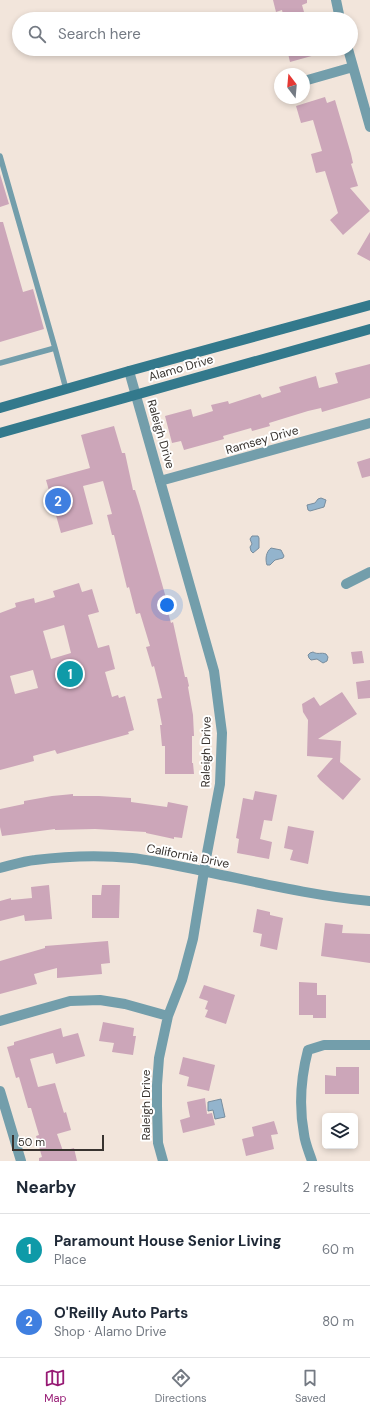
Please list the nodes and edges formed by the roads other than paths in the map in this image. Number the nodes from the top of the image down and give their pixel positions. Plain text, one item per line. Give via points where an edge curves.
1 (336, 0) edge
2 (339, 12) edge
3 (350, 56) edge
4 (353, 67) junction
5 (310, 79) edge
6 (370, 127) edge
7 (0, 156) edge
8 (370, 305) edge
9 (370, 329) edge
10 (55, 348) junction
11 (0, 363) edge
12 (129, 371) junction
13 (66, 389) junction
14 (136, 394) junction
15 (0, 408) edge
16 (370, 423) edge
17 (0, 433) edge
18 (160, 481) junction
19 (370, 572) edge
20 (346, 584) dead end
21 (0, 868) edge
22 (204, 872) junction
23 (370, 901) edge
24 (168, 1016) junction
25 (0, 1021) edge
26 (370, 1045) edge
27 (0, 1091) edge
28 (21, 1161) edge
29 (163, 1161) edge
30 (312, 1161) edge

1 - 2 street
3 - 4 street
4 - 5 street
4 - 6 street
7 - 10 lane
8 - 12 main road, Alamo Drive
9 - 14 main road, Alamo Drive
10 - 11 lane
10 - 13 lane
12 - 13 main road, Alamo Drive
12 - 14 street, Raleigh Drive
13 - 15 main road, Alamo Drive
14 - 17 main road, Alamo Drive
14 - 18 street, Raleigh Drive
16 - 18 street, Ramsey Drive
18 - 22 street, Raleigh Drive via 218,692 222,733 220,784
19 - 20 street
21 - 22 street, California Drive via 34,860 102,856 146,860
22 - 23 street, California Drive via 304,893
22 - 24 street, Raleigh Drive via 193,939 182,980
24 - 25 street via 100,1000 70,1001
24 - 29 street, Raleigh Drive via 159,1058 157,1085 158,1143
26 - 30 street via 324,1044 308,1050 304,1067 302,1109 304,1134
27 - 28 street

